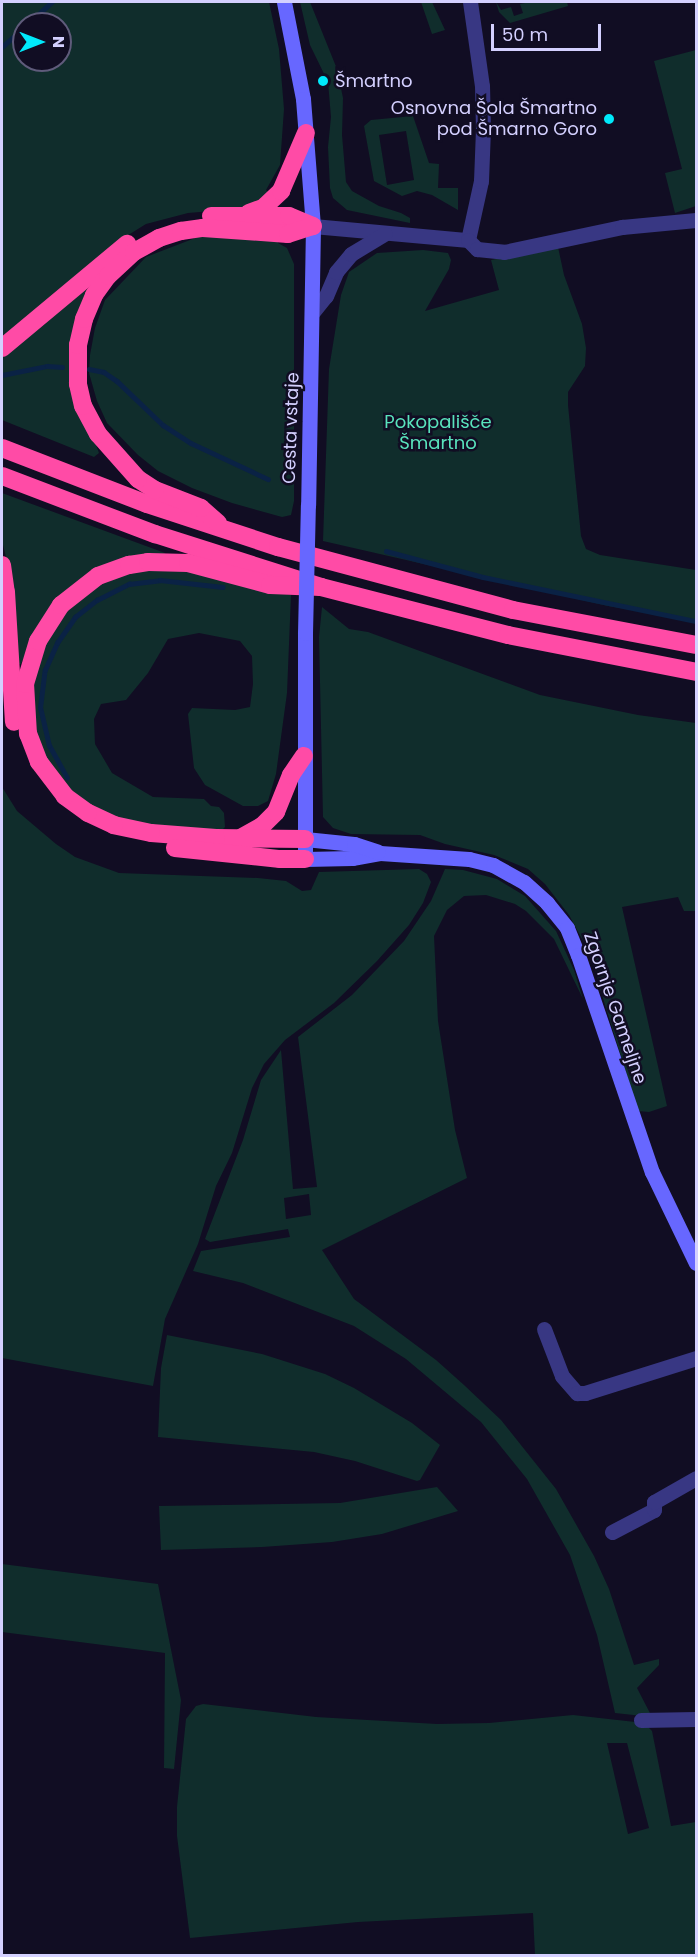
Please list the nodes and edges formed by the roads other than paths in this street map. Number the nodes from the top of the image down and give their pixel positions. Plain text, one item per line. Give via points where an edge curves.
1 (284, 2) edge
2 (470, 2) edge
3 (306, 133) junction
4 (244, 215) junction
5 (696, 220) edge
6 (313, 226) junction
7 (384, 234) junction
8 (468, 240) junction
9 (312, 313) junction
10 (2, 348) edge
11 (2, 448) edge
12 (2, 476) edge
13 (226, 530) junction
14 (2, 565) edge
15 (321, 587) junction
16 (696, 645) edge
17 (696, 672) edge
18 (304, 756) junction
19 (237, 838) junction
20 (305, 839) junction
21 (380, 853) junction
22 (305, 859) junction
23 (696, 1263) edge
24 (544, 1329) dead end
25 (696, 1358) edge
26 (696, 1478) edge
27 (612, 1533) dead end
28 (696, 1719) edge
29 (641, 1720) dead end

1 - 3 street, Cesta vstaje via 296,53
2 - 8 street via 482,86 483,129 481,181
3 - 4 highway via 281,191 263,208
3 - 6 street, Cesta vstaje
4 - 6 highway via 289,216
4 - 10 highway via 186,218 150,228
5 - 8 street via 622,227 504,252 477,249
6 - 7 street
6 - 9 street, Cesta vstaje
6 - 13 highway via 288,234 233,228 193,229 159,238 134,252 108,276 84,319 78,345 78,384 83,406 98,434 138,479 201,508
7 - 8 street
7 - 9 street via 351,254
9 - 18 street, Cesta vstaje, bridge
11 - 13 highway
12 - 15 highway via 155,534
13 - 16 highway via 513,610
14 - 22 highway via 16,733 33,774 59,805 80,822 116,838
15 - 17 highway via 508,635
15 - 19 highway via 270,585 188,563 129,565 98,576 75,592 49,622 31,656 24,700 28,734 46,774 65,796 94,816 131,830
18 - 19 highway via 270,819
18 - 20 street, Cesta vstaje
19 - 20 highway
20 - 21 street, Zgornje Gameljne via 354,844
20 - 22 street, Cesta vstaje
21 - 22 street, Zgornje Gameljne
21 - 23 street, Zgornje Gameljne via 436,855 493,865 524,882 567,928 589,982 652,1172
24 - 25 street via 562,1376 577,1393
26 - 27 street via 654,1502 654,1510
28 - 29 street

